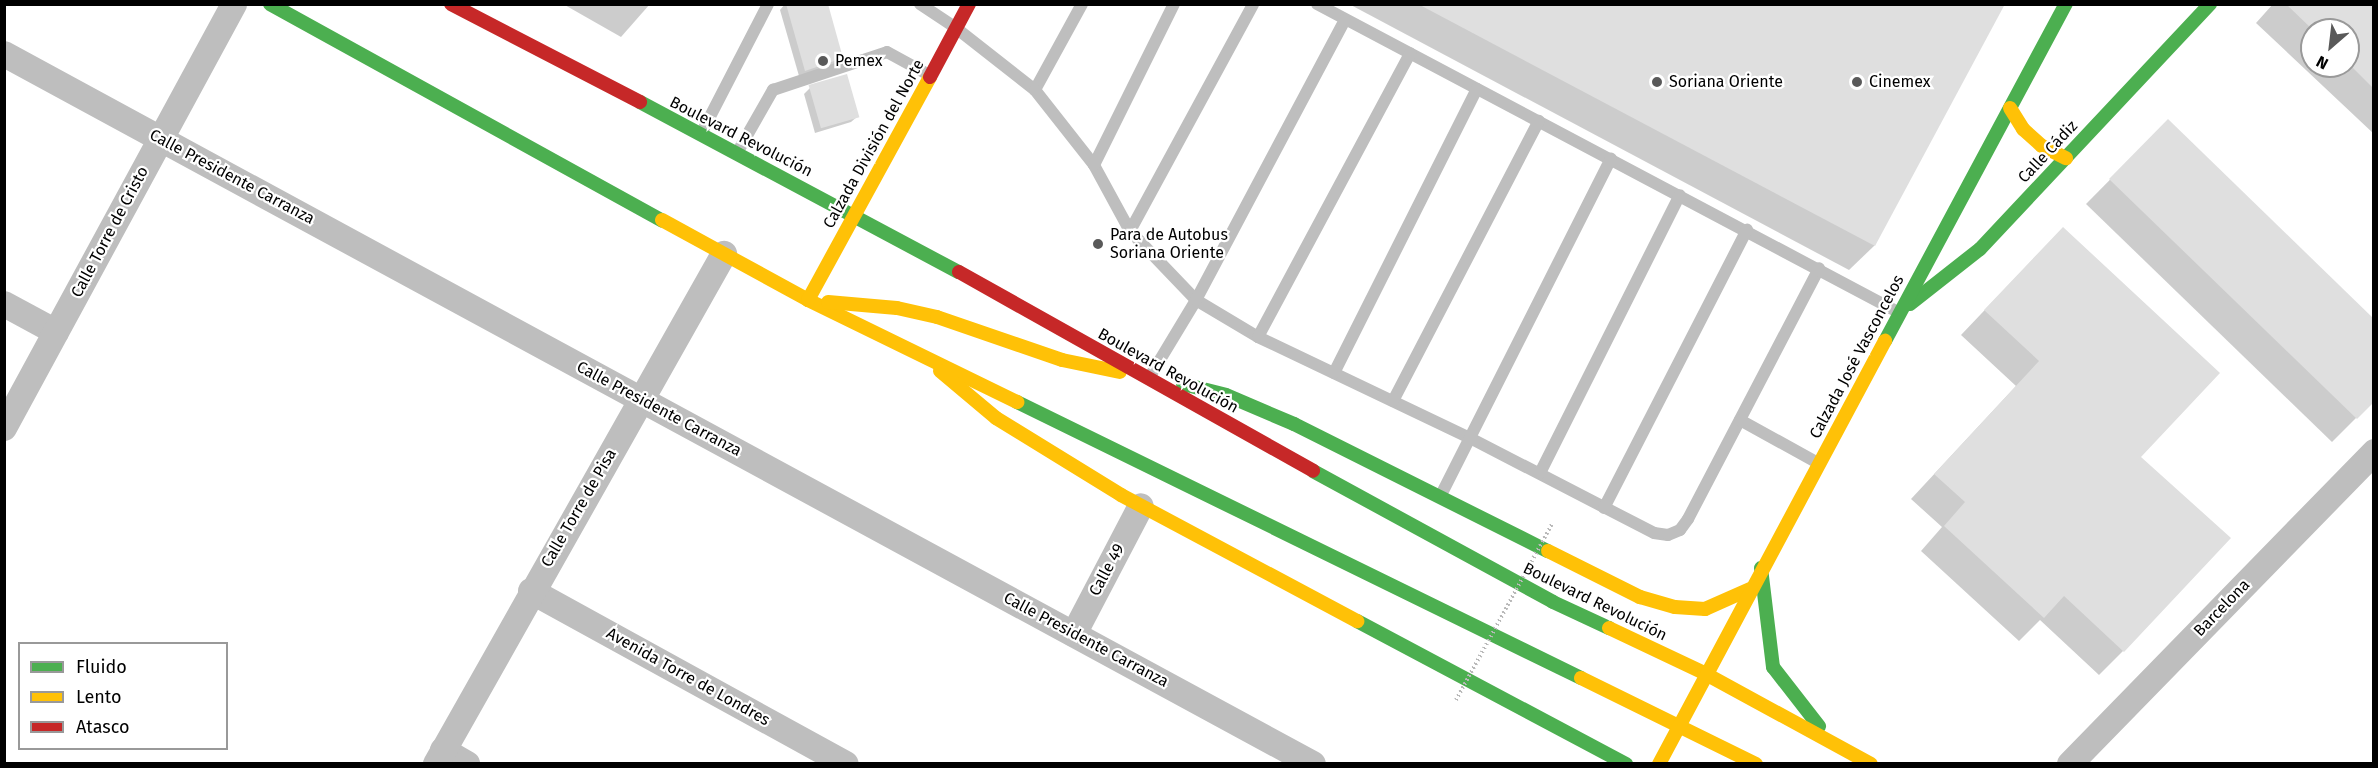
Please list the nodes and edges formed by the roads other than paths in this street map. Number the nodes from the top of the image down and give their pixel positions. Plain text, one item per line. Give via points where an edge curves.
1 (234, 4) edge
2 (270, 4) edge
3 (451, 4) edge
4 (768, 4) edge
5 (920, 4) edge
6 (969, 4) edge
7 (1082, 4) edge
8 (1174, 4) edge
9 (1253, 4) edge
10 (1317, 4) edge
11 (2066, 4) edge
12 (2210, 4) edge
13 (1345, 20) junction
14 (957, 28) junction
15 (1410, 53) junction
16 (4, 54) edge
17 (930, 76) junction
18 (1477, 89) junction
19 (1035, 90) junction
20 (2010, 108) junction
21 (1539, 121) junction
22 (701, 135) junction
23 (160, 138) junction
24 (737, 154) junction
25 (2066, 158) junction
26 (1611, 159) junction
27 (1094, 165) junction
28 (1680, 195) junction
29 (855, 214) junction
30 (1747, 230) junction
31 (1130, 231) junction
32 (724, 255) junction
33 (1820, 268) junction
34 (808, 300) junction
35 (1196, 300) junction
36 (4, 304) edge
37 (1899, 313) junction
38 (56, 332) junction
39 (1258, 337) junction
40 (920, 355) junction
41 (1334, 373) junction
42 (1149, 378) junction
43 (642, 399) junction
44 (1393, 401) junction
45 (1740, 420) junction
46 (4, 428) edge
47 (1470, 438) junction
48 (2373, 452) edge
49 (1818, 463) junction
50 (1540, 473) junction
51 (1440, 496) junction
52 (1141, 506) junction
53 (1604, 508) junction
54 (1761, 568) junction
55 (1750, 590) junction
56 (531, 591) junction
57 (1074, 634) junction
58 (1704, 673) junction
59 (1677, 725) junction
60 (1834, 743) junction
61 (440, 757) edge
62 (467, 764) edge
63 (846, 764) edge
64 (1313, 764) edge
65 (1626, 764) edge
66 (1659, 764) edge
67 (1756, 764) edge
68 (1871, 764) edge
69 (2070, 764) edge

1 - 23 street, Calle Torre de Cristo
2 - 32 main road
3 - 22 main road, Boulevard Revolución
4 - 22 lane
5 - 14 lane
6 - 14 main road, Calzada División del Norte
7 - 19 lane
8 - 27 lane
9 - 31 lane
10 - 13 lane
11 - 20 main road, Calzada José Vasconcelos
12 - 25 main road, Calle Cádiz
13 - 15 lane
13 - 35 lane
14 - 17 main road, Calzada División del Norte
14 - 19 lane
15 - 18 lane
15 - 39 lane
16 - 23 street, Calle Presidente Carranza
17 - 24 lane via 887,52 773,90
17 - 29 main road, Calzada División del Norte
18 - 21 lane
18 - 41 lane
19 - 27 lane
20 - 25 main road via 2023,129 2042,146
20 - 37 main road, Calzada José Vasconcelos
21 - 26 lane
21 - 44 lane
22 - 24 main road, Boulevard Revolución
23 - 38 street, Calle Torre de Cristo
23 - 43 street, Calle Presidente Carranza
24 - 29 main road, Boulevard Revolución
25 - 37 main road, Calle Cádiz via 1980,249
26 - 28 lane
26 - 47 lane
27 - 31 lane
28 - 30 lane
28 - 50 lane
29 - 34 main road, Calzada División del Norte
29 - 42 main road, Boulevard Revolución
30 - 33 lane
30 - 53 lane
31 - 35 lane
32 - 34 main road
32 - 43 street, Calle Torre de Pisa
33 - 37 lane
33 - 45 lane
34 - 40 main road
34 - 42 main road via 907,310 1062,360
35 - 39 lane
35 - 42 lane
36 - 38 street
37 - 49 main road, Calzada José Vasconcelos
38 - 46 street, Calle Torre de Cristo
39 - 41 lane
40 - 52 main road via 1028,440
40 - 59 main road
41 - 44 lane
42 - 51 main road via 1226,395
42 - 58 main road, Boulevard Revolución via 1553,602
43 - 56 street, Calle Torre de Pisa
43 - 57 street, Calle Presidente Carranza
44 - 47 lane
45 - 49 lane
45 - 53 lane via 1680,530 1668,535 1654,533
47 - 50 lane
47 - 51 lane
48 - 69 street, Barcelona
49 - 54 main road, Calzada José Vasconcelos
50 - 53 lane
51 - 55 main road via 1640,597 1675,607 1705,609
52 - 57 street, Calle 49
52 - 65 main road
54 - 55 main road, Calzada José Vasconcelos
54 - 60 main road via 1773,667 1793,698
55 - 58 main road, Calzada José Vasconcelos
56 - 61 street, Calle Torre de Pisa
56 - 63 street, Avenida Torre de Londres
57 - 64 street, Calle Presidente Carranza
58 - 59 main road, Calzada José Vasconcelos
58 - 60 main road, Boulevard Revolución
59 - 66 main road, Calzada José Vasconcelos
59 - 67 main road
60 - 68 main road, Boulevard Revolución
61 - 62 street

